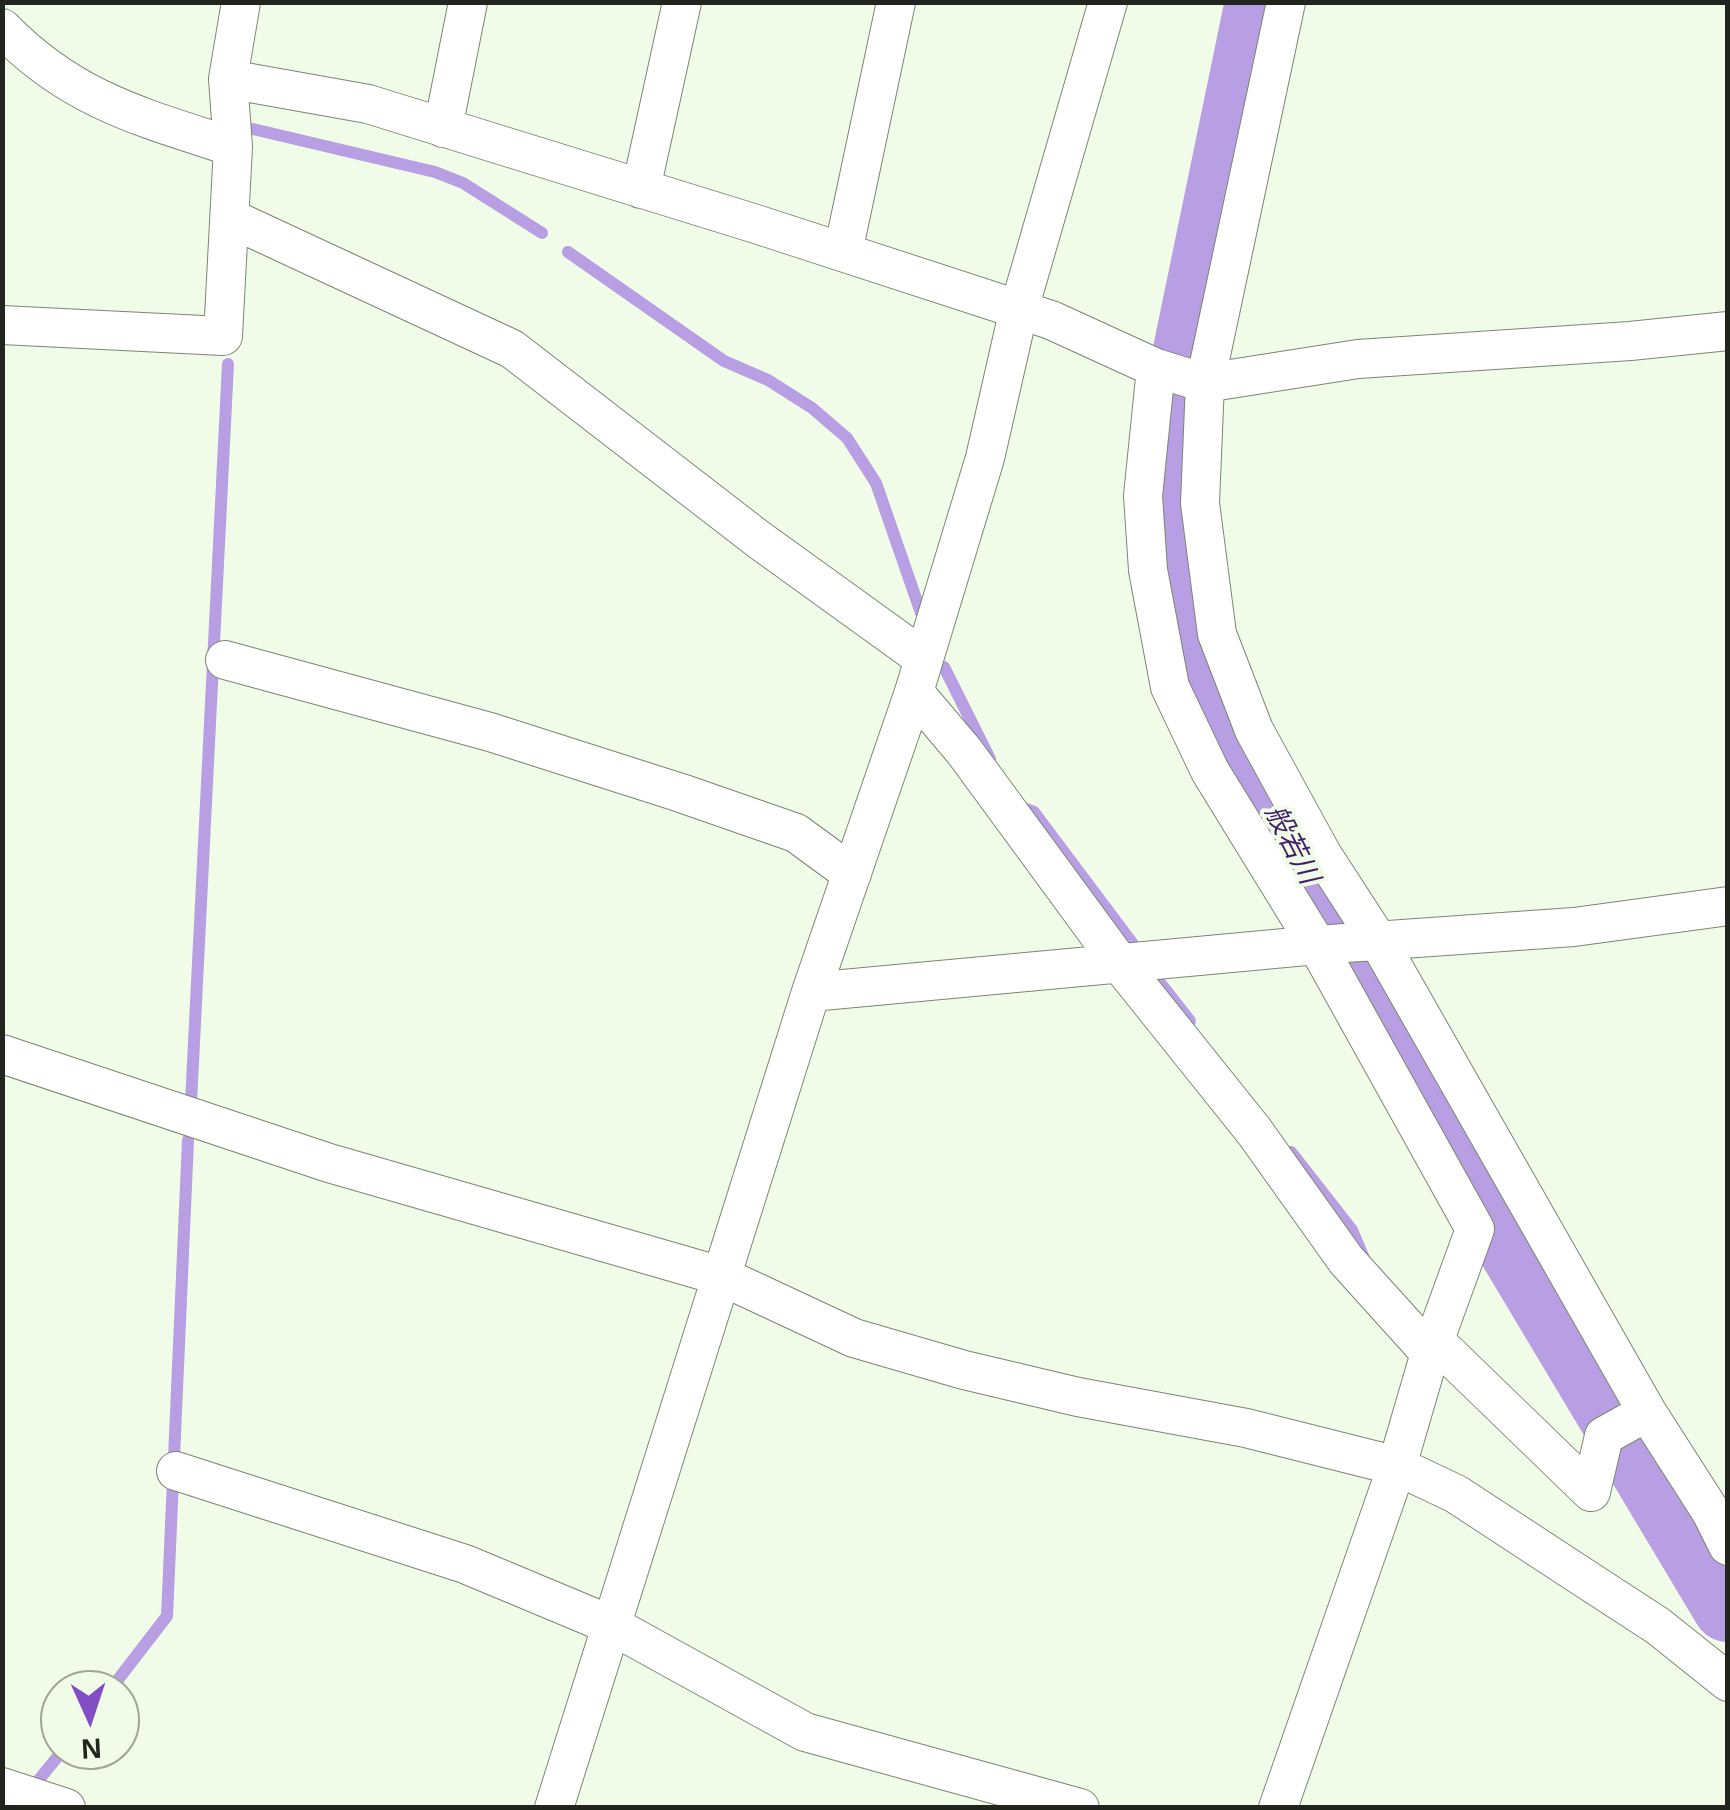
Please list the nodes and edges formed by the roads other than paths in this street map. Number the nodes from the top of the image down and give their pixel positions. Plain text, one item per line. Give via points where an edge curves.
1 (241, 2) edge
2 (468, 2) edge
3 (682, 2) edge
4 (896, 2) edge
5 (1108, 2) edge
6 (1286, 2) edge
7 (2, 28) edge
8 (228, 79) junction
9 (443, 128) junction
10 (233, 147) junction
11 (641, 189) junction
12 (230, 218) junction
13 (843, 252) junction
14 (1019, 309) junction
15 (2, 325) edge
16 (1728, 331) edge
17 (1179, 375) junction
18 (225, 660) dead end
19 (919, 675) junction
20 (852, 874) junction
21 (1728, 906) edge
22 (1371, 942) junction
23 (1321, 945) junction
24 (1121, 965) junction
25 (811, 992) junction
26 (2, 1054) edge
27 (721, 1276) junction
28 (1432, 1346) junction
29 (1642, 1415) junction
30 (1397, 1466) junction
31 (176, 1471) dead end
32 (1719, 1511) edge
33 (1728, 1546) edge
34 (612, 1625) junction
35 (1728, 1682) edge
36 (2, 1787) edge
37 (66, 1808) edge
38 (554, 1808) edge
39 (1080, 1808) edge
40 (1278, 1808) edge

1 - 8 street
2 - 9 street
3 - 11 street
4 - 13 street
5 - 14 street
6 - 17 street
7 - 10 street via 52,73 121,111
8 - 9 street via 368,104
8 - 10 street
9 - 11 street
10 - 12 street
11 - 13 street
12 - 15 street via 223,336
12 - 19 street via 512,348 758,539
13 - 14 street
14 - 17 street
14 - 19 street via 985,458
16 - 17 street
17 - 22 street via 1217,634 1254,730
17 - 23 street via 1143,496 1148,570 1170,687 1210,771
18 - 20 street via 490,732 698,798 796,833
19 - 20 street
19 - 24 street via 964,751
20 - 25 street
21 - 22 street via 1574,927
22 - 23 street
22 - 29 street
23 - 24 street
23 - 28 street via 1476,1229
24 - 25 street
24 - 28 street via 1254,1131 1346,1260
25 - 27 street
26 - 27 street via 329,1164
27 - 30 street via 854,1338 964,1370
27 - 34 street
28 - 29 street via 1591,1492 1604,1436
28 - 30 street
29 - 32 street
30 - 35 street via 1456,1494 1539,1548 1658,1626
30 - 40 street
31 - 34 street via 465,1564
32 - 33 street
34 - 38 street
34 - 39 street via 805,1732
36 - 37 street

